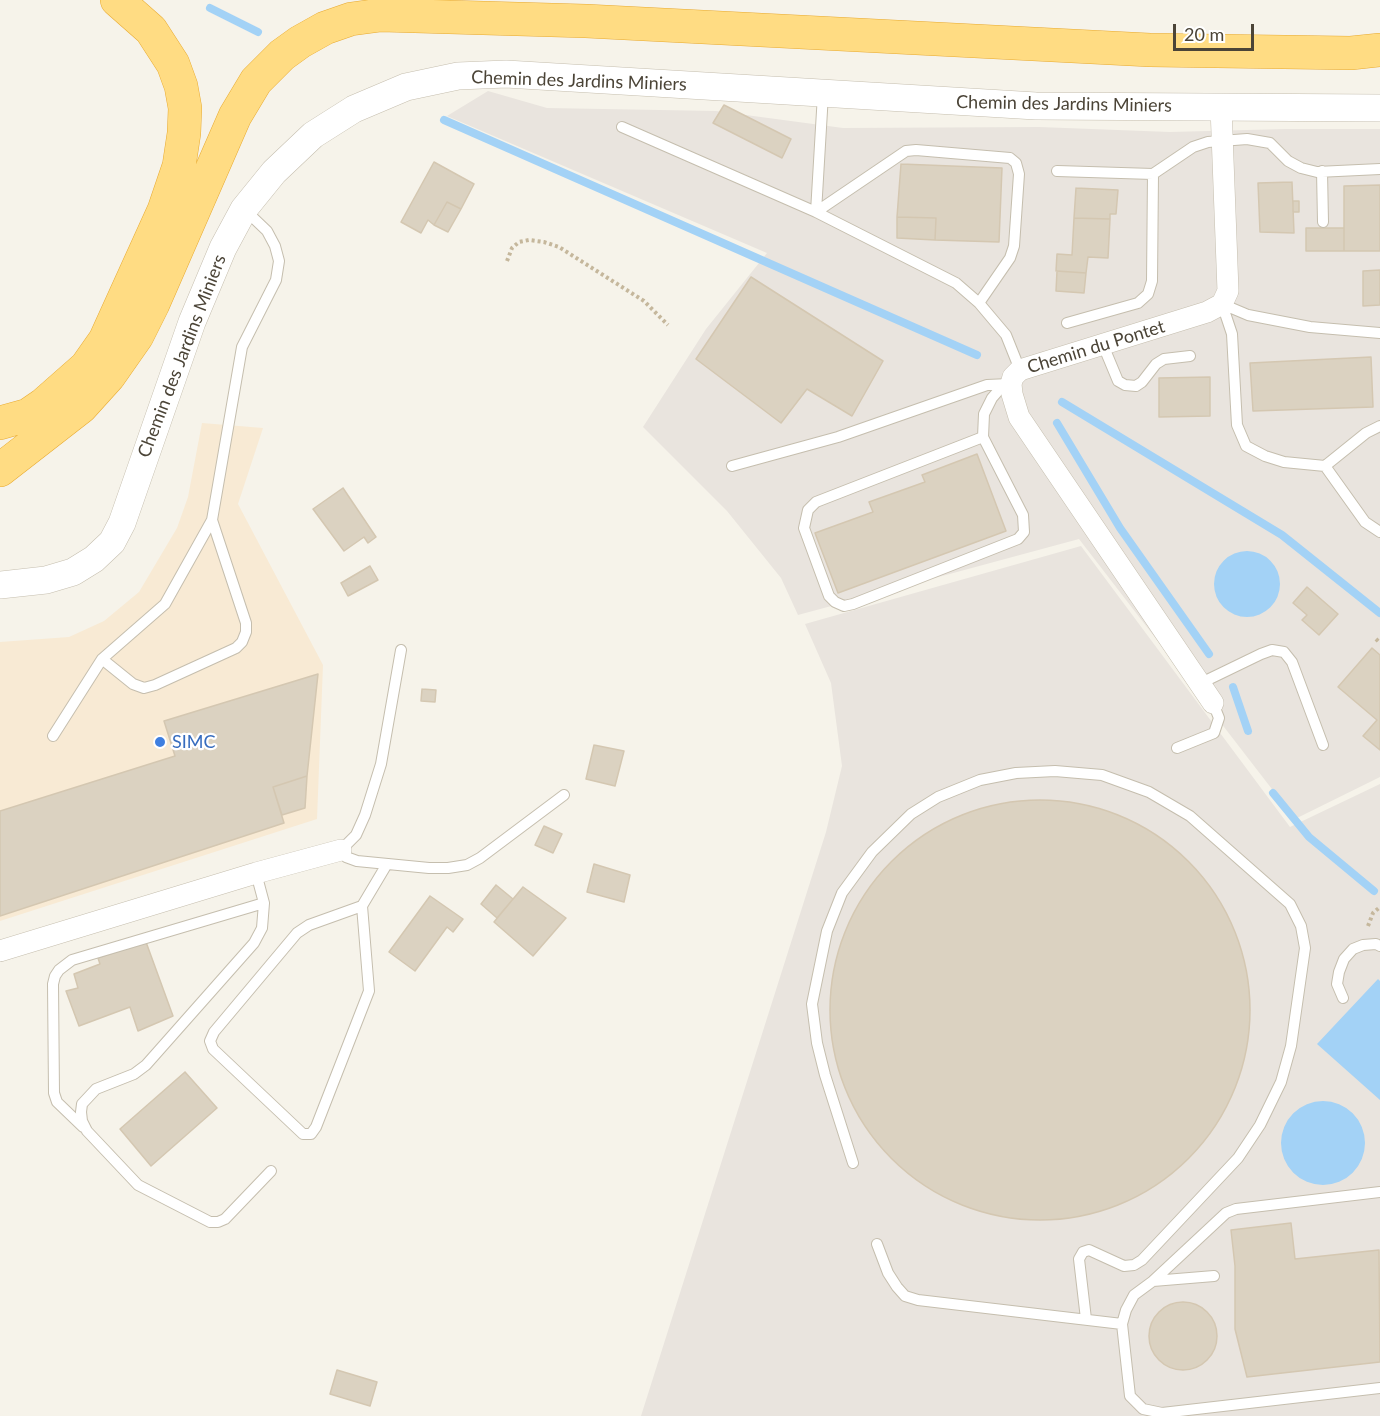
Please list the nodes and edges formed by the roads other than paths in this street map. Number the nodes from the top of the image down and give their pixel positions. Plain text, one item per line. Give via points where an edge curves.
1 (117, 0) edge
2 (619, 0) edge
3 (1380, 34) edge
4 (1380, 50) edge
5 (823, 94) junction
6 (1221, 108) junction
7 (1380, 108) edge
8 (622, 127) dead end
9 (1222, 141) junction
10 (1380, 170) edge
11 (1057, 171) dead end
12 (1322, 171) junction
13 (1153, 174) junction
14 (244, 209) junction
15 (816, 212) junction
16 (1323, 222) dead end
17 (979, 303) junction
18 (1222, 304) junction
19 (1067, 323) dead end
20 (1380, 333) edge
21 (1103, 345) junction
22 (1190, 356) dead end
23 (1015, 377) junction
24 (0, 423) edge
25 (1380, 426) edge
26 (983, 437) junction
27 (732, 466) dead end
28 (1326, 466) junction
29 (0, 470) edge
30 (212, 520) junction
31 (1380, 532) edge
32 (0, 563) edge
33 (13, 584) edge
34 (402, 650) dead end
35 (102, 659) junction
36 (1198, 684) junction
37 (1212, 703) joint
38 (53, 736) dead end
39 (1323, 745) dead end
40 (1177, 748) dead end
41 (564, 795) dead end
42 (341, 850) junction
43 (387, 864) junction
44 (256, 873) junction
45 (264, 903) junction
46 (362, 906) junction
47 (1380, 946) edge
48 (0, 951) edge
49 (1343, 998) dead end
50 (87, 1131) junction
51 (853, 1163) dead end
52 (271, 1171) dead end
53 (1380, 1192) edge
54 (877, 1244) dead end
55 (1214, 1276) dead end
56 (1153, 1281) junction
57 (1086, 1319) junction
58 (1122, 1324) junction
59 (1380, 1388) edge

1 - 24 highway via 151,30 173,64 185,108 179,166 164,210 105,340 86,367 44,404 28,415
2 - 3 highway via 924,22 1190,34
4 - 29 highway via 1149,50 586,21 381,15 351,19 300,42 256,81 235,116 137,336 81,407
5 - 6 street, Chemin des Jardins Miniers via 1036,106
5 - 14 street, Chemin des Jardins Miniers via 506,74 428,81 373,100 334,120 290,156
5 - 15 lane
6 - 7 street, Chemin des Jardins Miniers
6 - 9 street
8 - 15 lane
9 - 12 lane via 1247,139 1270,143 1301,168
9 - 13 lane via 1193,147
9 - 18 street via 1228,291
10 - 12 lane
11 - 13 lane
12 - 16 lane
13 - 19 lane via 1152,281 1148,294 1138,303
14 - 30 lane via 267,231 279,261 273,285 242,347
14 - 33 street, Chemin des Jardins Miniers via 192,322 112,542 73,572
15 - 17 lane via 956,283
15 - 17 lane via 906,152 1010,158 1019,174 1014,246
17 - 23 lane via 1006,335
18 - 20 lane via 1248,315 1310,327
18 - 21 street, Chemin du Pontet
18 - 28 lane via 1232,334 1237,425 1246,446 1284,462
21 - 22 lane via 1118,381 1125,386 1142,382 1164,358
21 - 23 street, Chemin du Pontet
23 - 26 lane via 992,398 984,414
23 - 27 lane via 854,432
23 - 36 street, Chemin du Pontet via 1018,417
25 - 28 lane
26 - 26 lane via 1023,514 1024,532 1018,539 853,604 835,602 829,596 804,528 808,510 816,502
28 - 31 lane via 1365,522
30 - 35 lane via 165,604
30 - 35 lane via 246,623 242,642 226,653 144,688
32 - 33 street, Chemin des Jardins Miniers
34 - 42 lane via 375,784 356,835
35 - 38 lane
36 - 37 street, Chemin du Pontet
36 - 39 lane via 1261,654 1272,650 1284,652 1292,662
37 - 40 lane via 1219,718 1215,733
41 - 43 lane via 467,865 429,868
42 - 43 lane via 357,861
42 - 44 street
43 - 46 lane
44 - 45 lane
44 - 48 street
45 - 50 lane via 262,928 254,943 147,1065 96,1089 81,1104 81,1121
45 - 50 lane via 72,960 59,970 53,984 54,1093 57,1102
46 - 46 lane via 369,991 316,1127 311,1134 303,1134 213,1049 210,1041 297,933
47 - 49 lane via 1363,945 1344,959 1337,984
50 - 52 lane via 138,1185 210,1222 225,1219
51 - 57 lane via 825,1075 812,1004 827,931 838,902 872,852 911,814 938,797 980,780 1016,773 1102,775 1149,792 1190,816 1290,904 1301,926 1305,948 1291,1046 1281,1082 1238,1158 1142,1260 1124,1266 1089,1250 1083,1252 1079,1259
53 - 56 lane via 1236,1209
54 - 57 lane via 888,1273 905,1296
55 - 56 lane
56 - 58 lane via 1134,1295
57 - 58 lane
58 - 59 lane via 1130,1396 1143,1409 1162,1413

